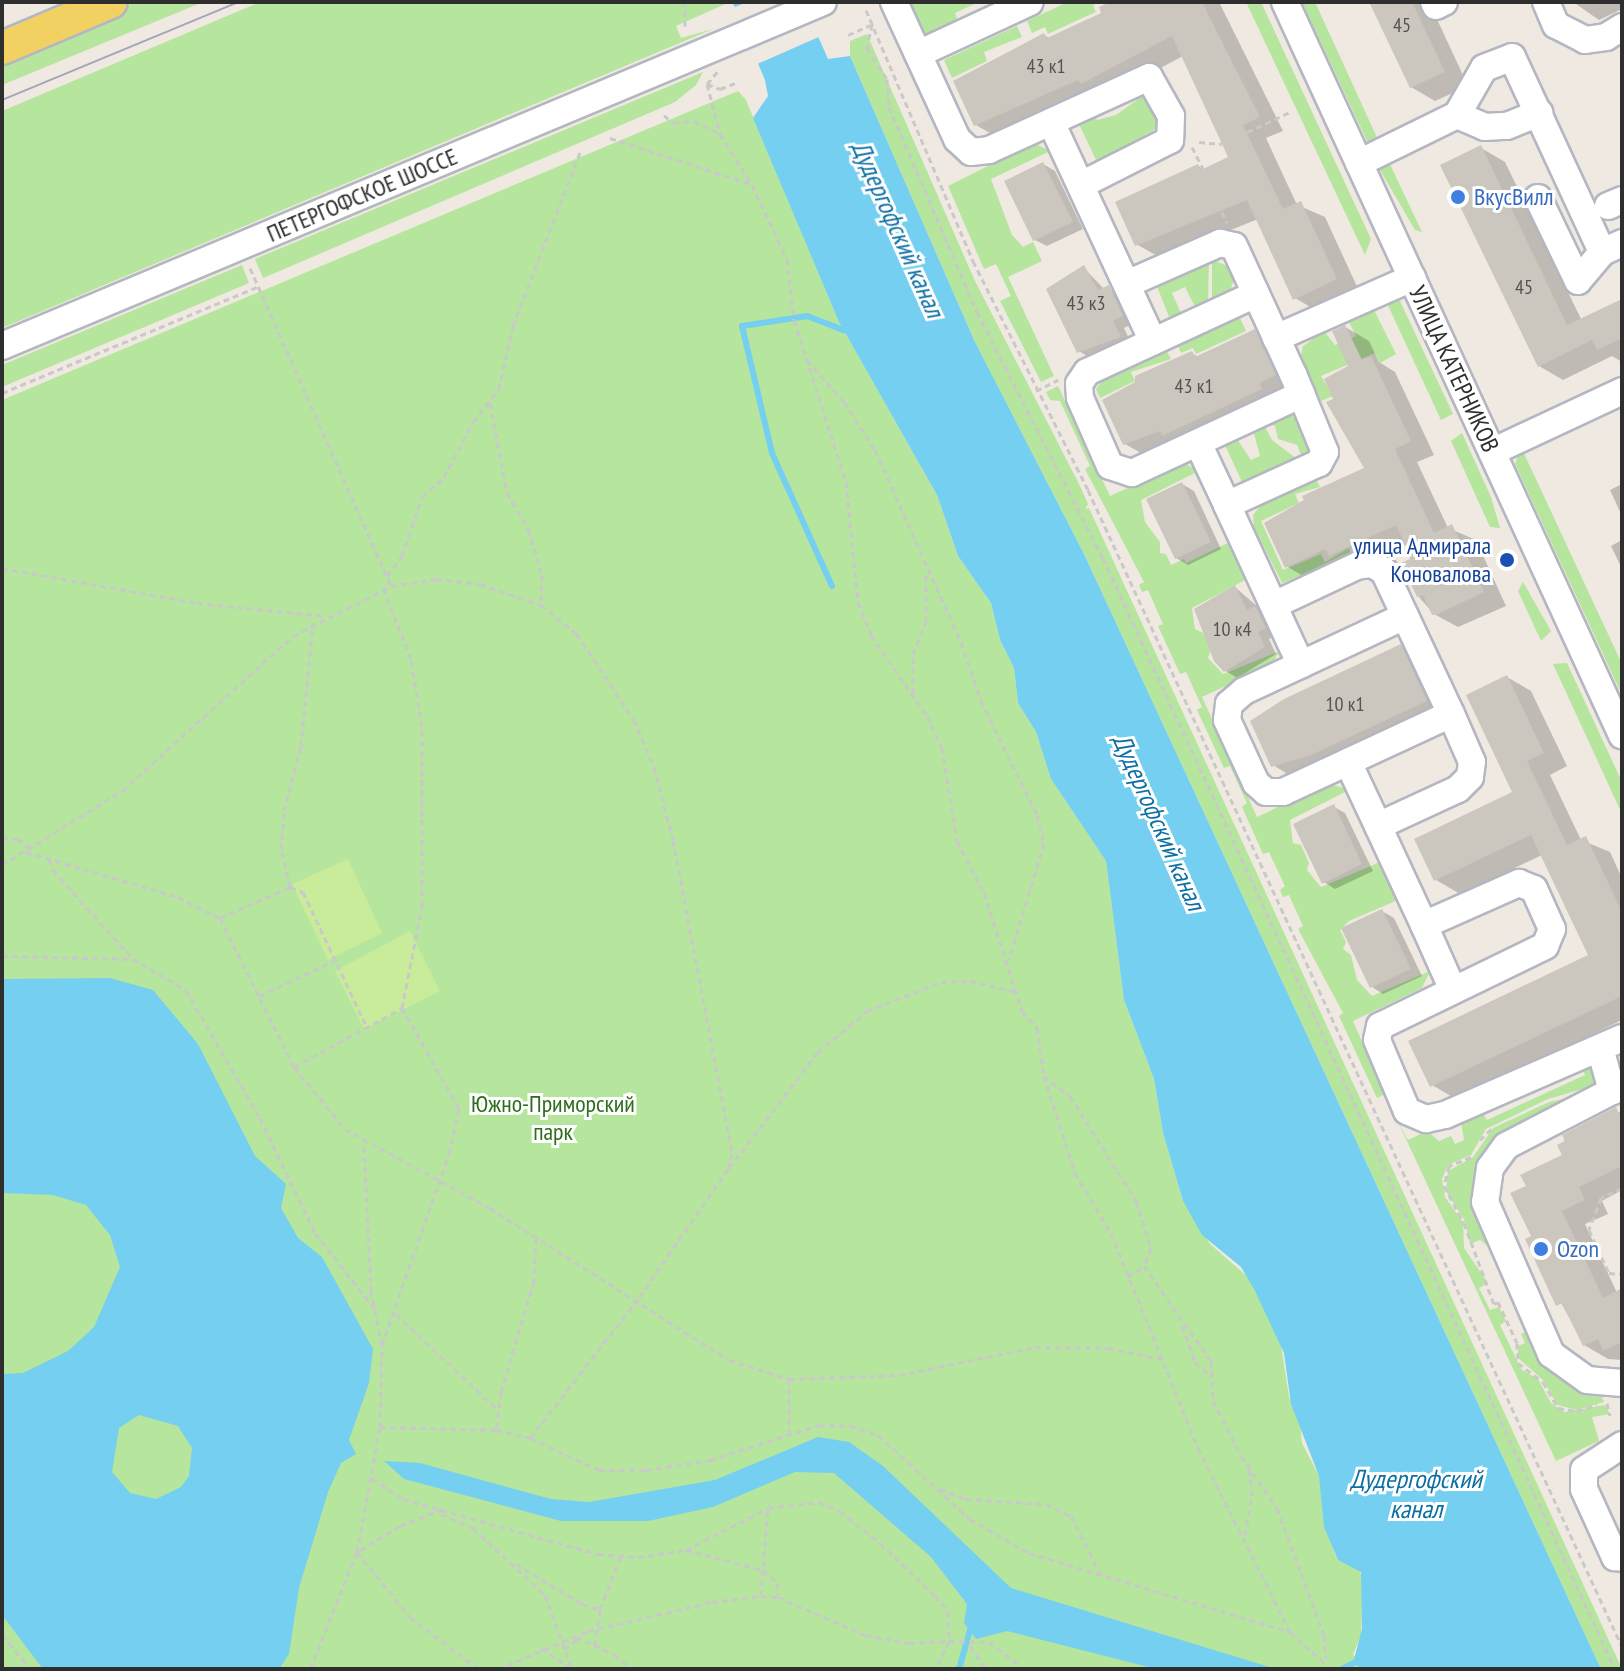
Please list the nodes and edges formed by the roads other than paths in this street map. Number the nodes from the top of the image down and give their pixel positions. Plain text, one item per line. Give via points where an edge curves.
1 (58, 2) edge
2 (111, 2) edge
3 (823, 2) edge
4 (894, 2) edge
5 (1030, 2) edge
6 (1285, 2) edge
7 (1434, 2) edge
8 (1444, 2) edge
9 (1546, 2) edge
10 (2, 26) edge
11 (1621, 31) edge
12 (2, 48) edge
13 (918, 54) junction
14 (1539, 113) junction
15 (1457, 115) junction
16 (1051, 122) junction
17 (1359, 163) junction
18 (1081, 185) junction
19 (1538, 198) dead end
20 (1612, 247) edge
21 (1412, 278) junction
22 (1127, 284) junction
23 (1256, 294) junction
24 (1276, 338) junction
25 (1153, 342) junction
26 (2, 346) edge
27 (1622, 391) edge
28 (1302, 394) junction
29 (1198, 443) junction
30 (1492, 452) junction
31 (1227, 505) junction
32 (1274, 605) junction
33 (1405, 616) junction
34 (1301, 665) junction
35 (1451, 714) junction
36 (1622, 735) edge
37 (1348, 762) junction
38 (1378, 826) junction
39 (1424, 925) junction
40 (1452, 988) junction
41 (1611, 1043) edge
42 (1619, 1393) edge
43 (1622, 1445) edge
44 (1622, 1558) edge

1 - 10 main road
2 - 12 main road
3 - 26 street, ПЕТЕРГОФСКОЕ ШОССЕ via 723,57
4 - 13 street
5 - 13 street
6 - 17 street, УЛИЦА КАТЕРНИКОВ
7 - 8 street
9 - 11 street via 1556,25 1570,35 1596,39
13 - 16 street via 957,139 971,152 989,150
14 - 15 street via 1507,126 1485,127
14 - 15 street via 1512,57 1484,68
14 - 20 street
15 - 17 street
16 - 18 street
16 - 18 street via 1149,77 1167,106 1175,127 1170,140
17 - 21 street, УЛИЦА КАТЕРНИКОВ
18 - 22 street
19 - 20 street via 1578,281
21 - 24 street
21 - 30 street, УЛИЦА КАТЕРНИКОВ
22 - 23 street via 1220,243 1234,246
22 - 25 street
23 - 24 street
23 - 25 street
24 - 28 street
25 - 29 street via 1087,372 1079,384 1110,466 1132,473
27 - 30 street
28 - 29 street via 1245,435
28 - 31 street via 1323,440 1325,452 1319,463
29 - 31 street
30 - 36 street, УЛИЦА КАТЕРНИКОВ
31 - 32 street
32 - 33 street via 1372,564 1384,571
32 - 34 street
33 - 34 street
33 - 35 street
34 - 37 street via 1244,691 1229,704 1227,720 1256,783 1266,792 1283,792
35 - 37 street
35 - 38 street via 1472,762 1470,777 1458,789
37 - 38 street
38 - 39 street
39 - 40 street
39 - 40 street via 1519,883 1534,889 1552,929 1545,946
40 - 41 street via 1393,1015 1380,1026 1377,1040 1407,1111 1426,1119
41 - 42 street via 1612,1091 1506,1146 1490,1168 1485,1202 1551,1354 1587,1380
43 - 44 street via 1584,1470 1584,1489 1615,1557

